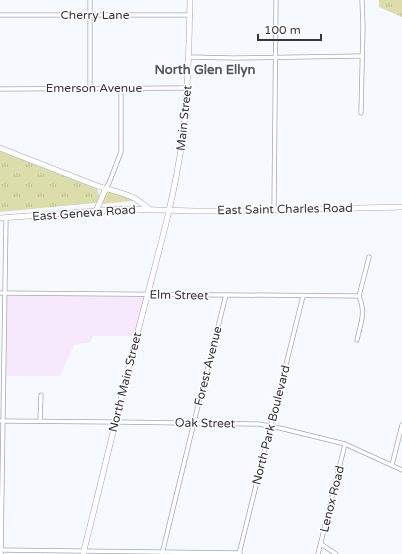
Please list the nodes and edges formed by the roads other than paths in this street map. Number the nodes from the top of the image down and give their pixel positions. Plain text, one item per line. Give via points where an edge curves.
1 (90, 0) edge
2 (190, 0) edge
3 (276, 0) edge
4 (362, 0) edge
5 (0, 15) edge
6 (90, 15) junction
7 (190, 16) junction
8 (362, 56) junction
9 (189, 57) junction
10 (276, 58) junction
11 (90, 88) junction
12 (120, 88) junction
13 (187, 88) junction
14 (0, 89) edge
15 (361, 113) dead end
16 (0, 148) edge
17 (106, 188) junction
18 (402, 207) edge
19 (150, 210) junction
20 (168, 210) junction
21 (274, 210) junction
22 (96, 211) junction
23 (0, 218) edge
24 (6, 218) junction
25 (369, 257) dead end
26 (2, 293) edge
27 (148, 294) junction
28 (226, 296) junction
29 (303, 296) junction
30 (359, 296) junction
31 (357, 340) dead end
32 (40, 395) dead end
33 (1, 421) edge
34 (40, 421) junction
35 (116, 422) junction
36 (194, 423) junction
37 (402, 425) edge
38 (271, 426) junction
39 (345, 444) junction
40 (392, 465) junction
41 (402, 470) edge
42 (321, 544) junction
43 (0, 551) edge
44 (84, 552) edge
45 (162, 553) edge
46 (240, 553) edge
47 (318, 554) edge
48 (336, 554) edge

1 - 6 street
2 - 7 street, Main Street
3 - 10 street
4 - 8 street
5 - 6 street, Cherry Lane
6 - 7 street, Cherry Lane
6 - 11 street
7 - 9 street, Main Street
8 - 10 street
8 - 15 street
9 - 10 street
9 - 13 street, Main Street
10 - 21 street
11 - 12 street, Emerson Avenue
11 - 14 street, Emerson Avenue
12 - 13 street, Emerson Avenue
12 - 17 street via 121,152
13 - 20 street, Main Street via 176,176
16 - 17 street
17 - 19 street via 135,199
17 - 22 street
18 - 21 street, East Saint Charles Road
19 - 20 street, East Geneva Road
19 - 22 street, East Geneva Road
20 - 21 street, East Saint Charles Road
20 - 27 street, North Main Street
22 - 24 street, East Geneva Road
23 - 24 street, East Geneva Road
24 - 26 street
25 - 30 street
26 - 27 street, Elm Street
26 - 33 street
27 - 28 street, Elm Street
27 - 35 street, North Main Street
28 - 29 street, Elm Street
28 - 36 street, Forest Avenue
29 - 30 street, Elm Street
29 - 38 street, North Park Boulevard
30 - 31 street via 363,313
32 - 34 street
33 - 34 street, Oak Street
33 - 43 street
34 - 35 street, Oak Street
35 - 36 street, Oak Street
35 - 44 street, North Main Street
36 - 38 street, Oak Street
36 - 45 street, Forest Avenue
37 - 40 street
38 - 39 street, Oak Street
38 - 46 street, North Park Boulevard
39 - 40 street, Oak Street
39 - 42 street, Lenox Road
40 - 41 street, Oak Street
42 - 47 street, Lenox Road
42 - 48 street
43 - 44 street
44 - 45 street
45 - 46 street

